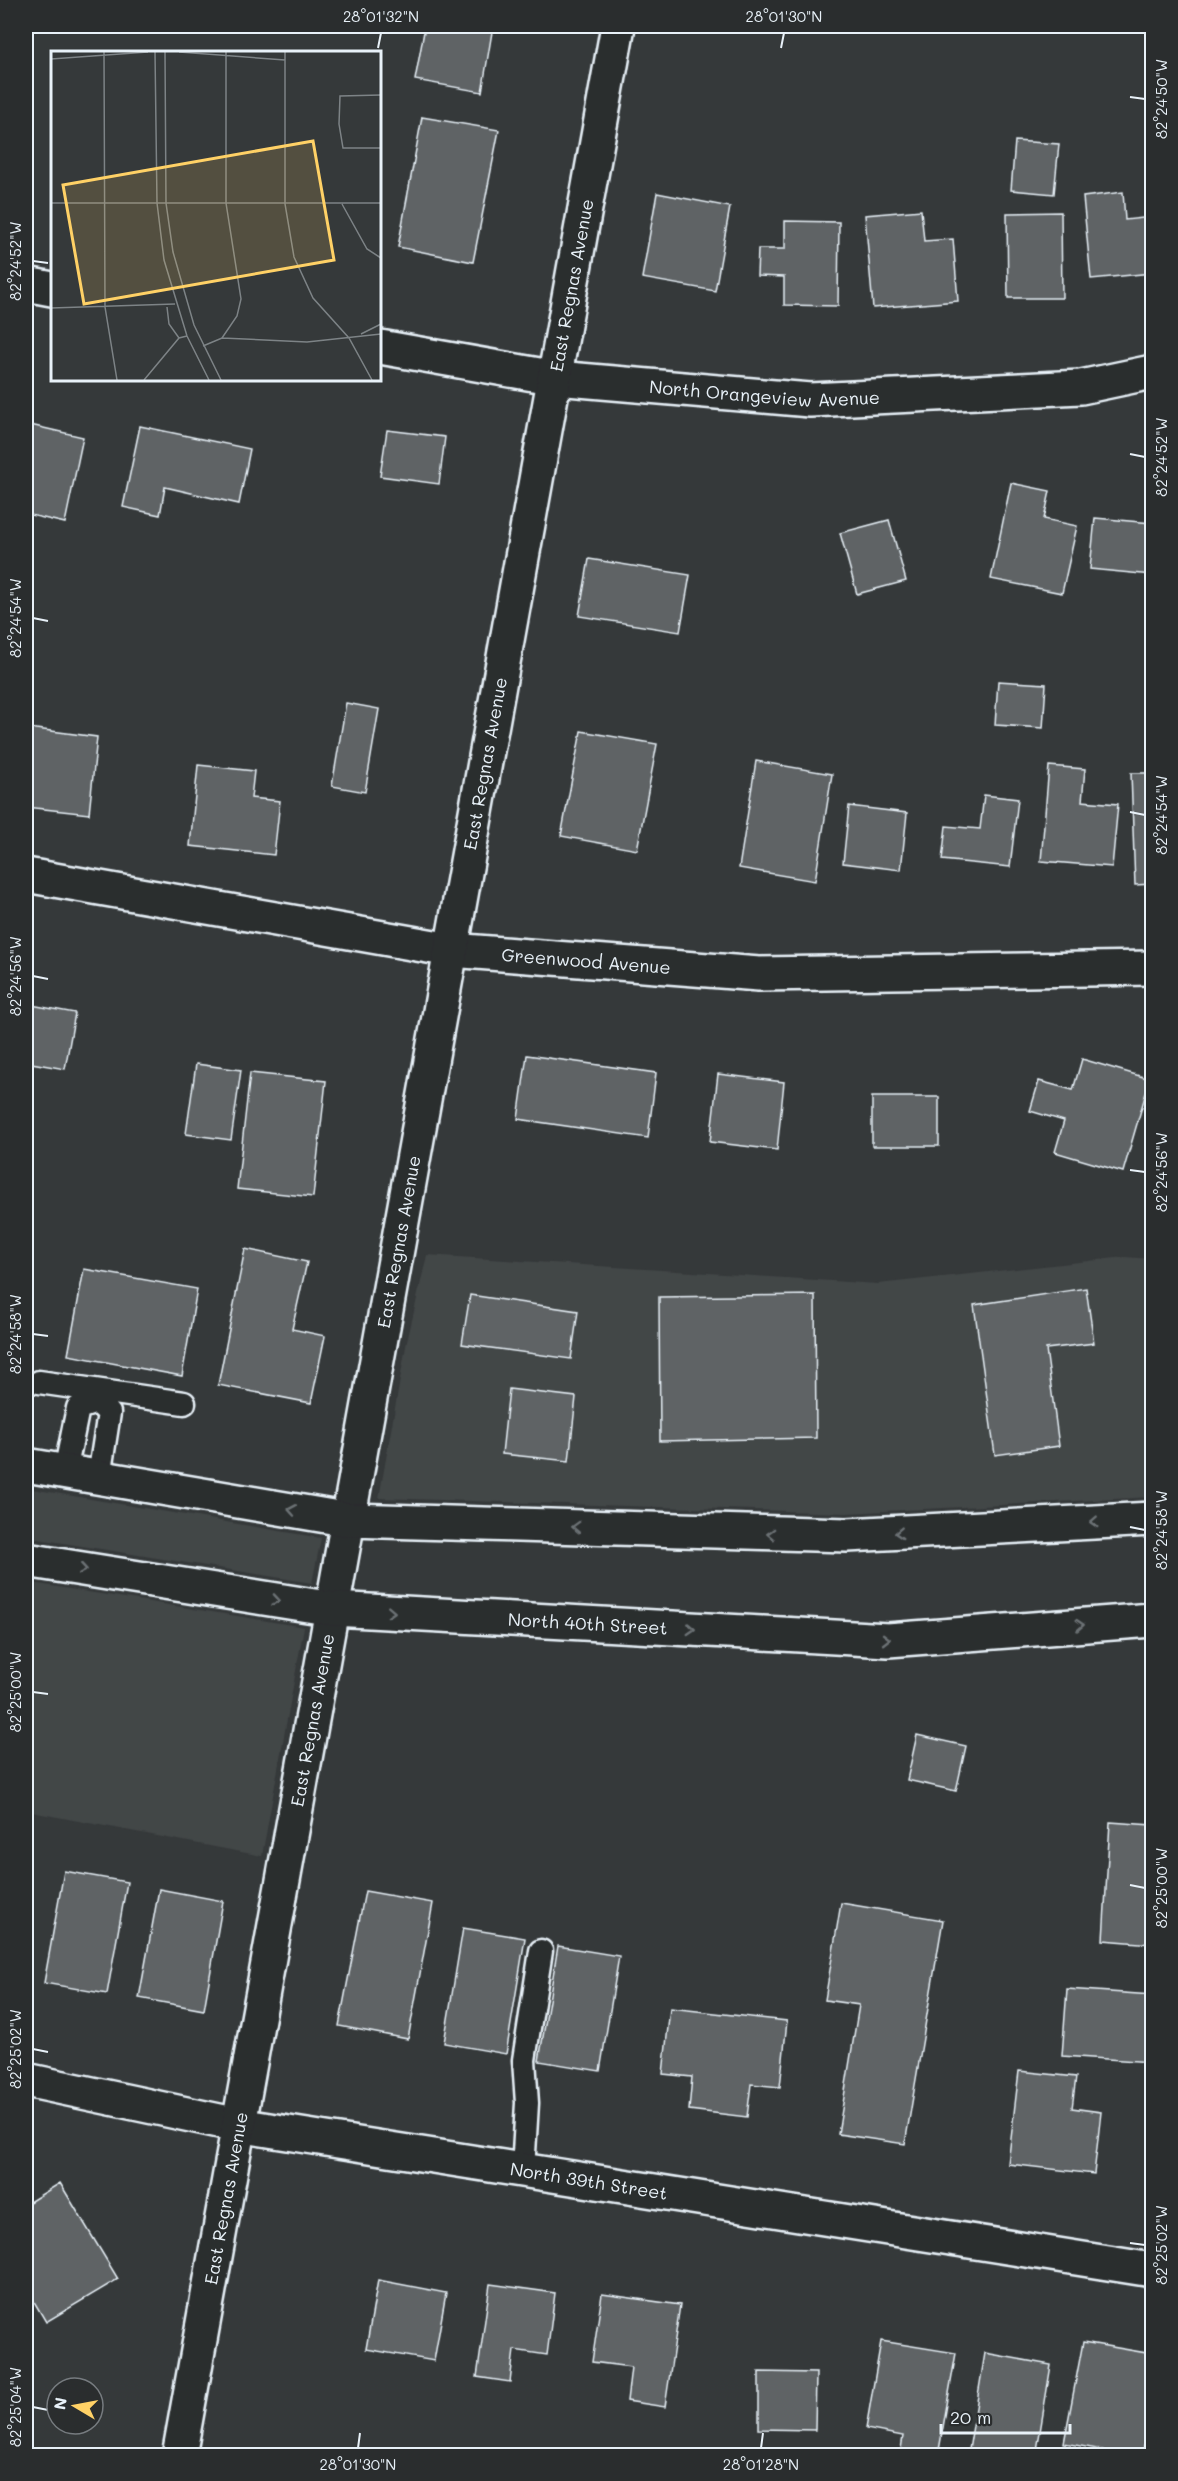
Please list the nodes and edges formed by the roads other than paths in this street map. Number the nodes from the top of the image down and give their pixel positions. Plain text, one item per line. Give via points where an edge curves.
1 (618, 26) edge
2 (26, 284) edge
3 (51, 289) edge
4 (381, 347) edge
5 (1152, 372) edge
6 (556, 378) junction
7 (26, 875) edge
8 (451, 950) junction
9 (1152, 968) edge
10 (39, 1382) dead end
11 (98, 1397) junction
12 (184, 1403) dead end
13 (26, 1465) edge
14 (65, 1472) junction
15 (99, 1477) junction
16 (1152, 1519) edge
17 (350, 1520) junction
18 (26, 1560) edge
19 (333, 1609) junction
20 (1152, 1620) edge
21 (541, 1951) dead end
22 (26, 2080) edge
23 (238, 2125) junction
24 (523, 2170) junction
25 (1152, 2270) edge
26 (179, 2456) edge

1 - 6 street, East Regnas Avenue
2 - 3 street
4 - 6 street, North Orangeview Avenue
5 - 6 street, North Orangeview Avenue via 1081,387 810,400
6 - 8 street, East Regnas Avenue
7 - 8 street, Greenwood Avenue
8 - 9 street, Greenwood Avenue via 759,974
8 - 17 street, East Regnas Avenue
10 - 11 lane
11 - 12 lane
11 - 14 lane via 78,1408
11 - 15 lane via 109,1413
13 - 14 street
14 - 15 street
17 -> 15 street
16 -> 17 street via 847,1535
17 - 19 street, East Regnas Avenue
18 -> 19 street, North 40th Street
19 -> 20 street, North 40th Street via 888,1640
19 - 23 street, East Regnas Avenue
21 - 24 lane via 524,2060 527,2103
22 - 23 street, North 39th Street
23 - 24 street, North 39th Street
23 - 26 street, East Regnas Avenue
24 - 25 street, North 39th Street

